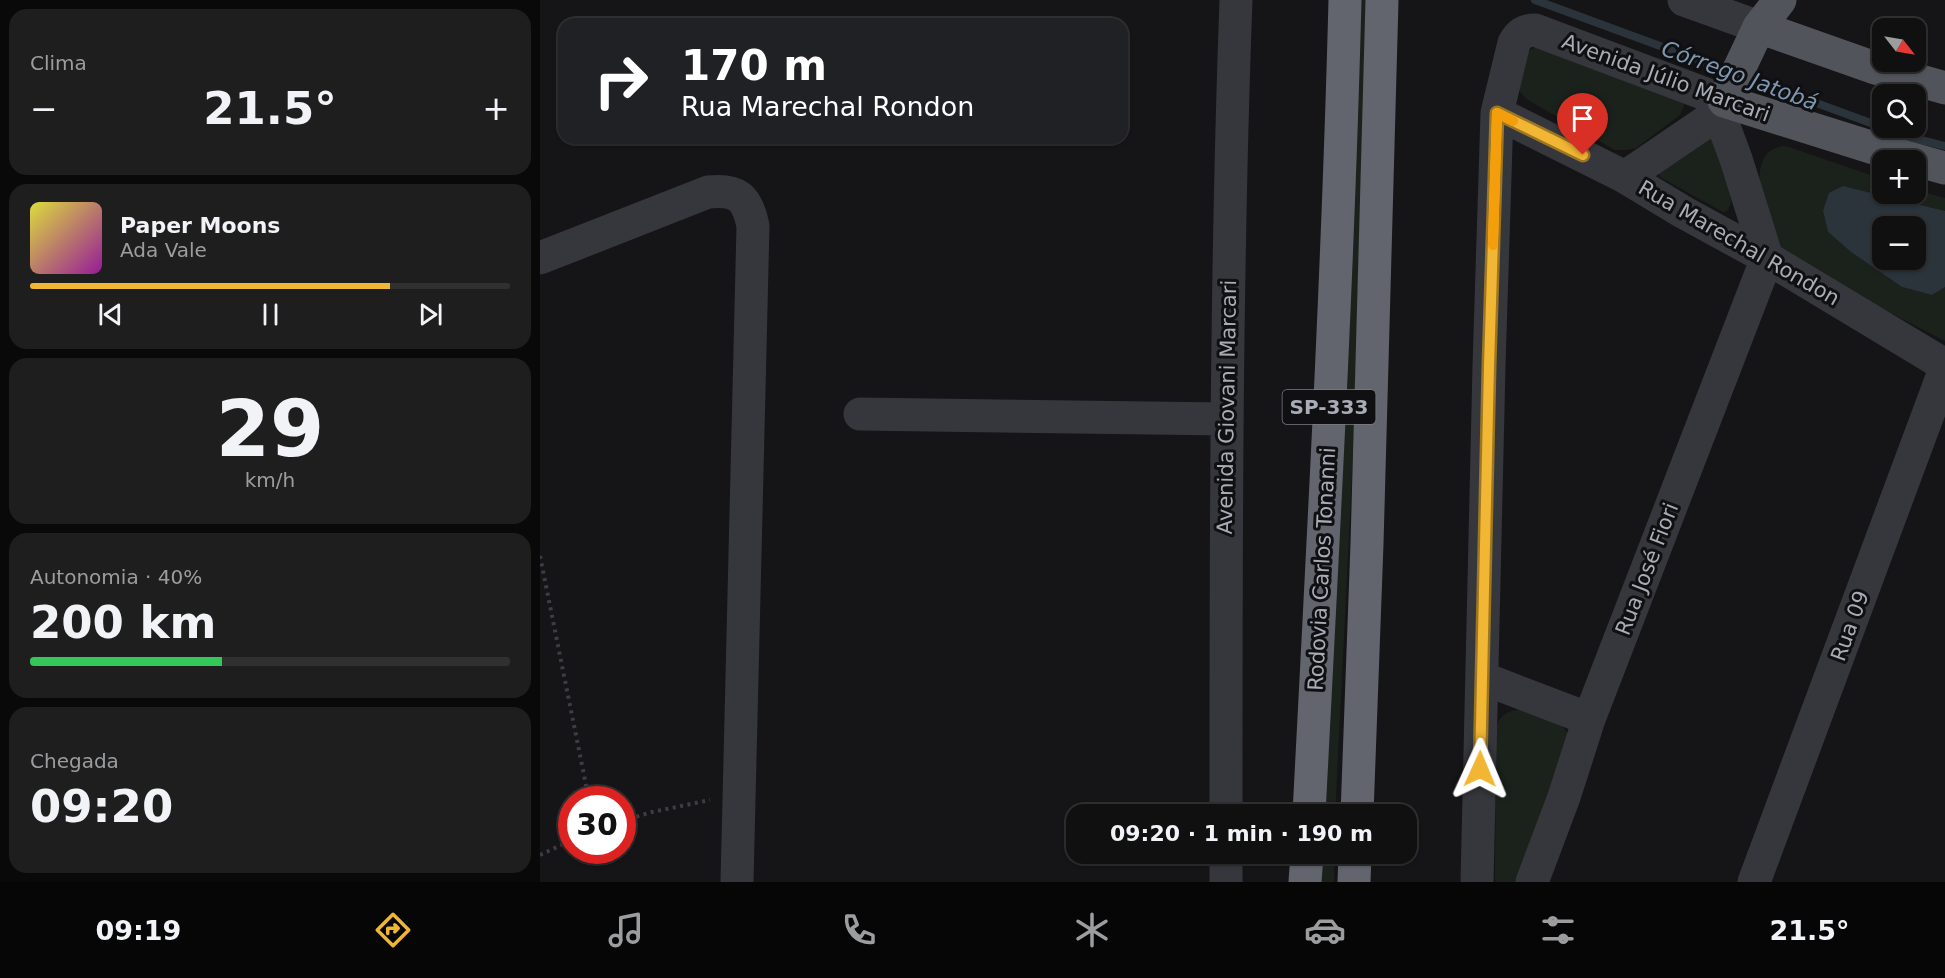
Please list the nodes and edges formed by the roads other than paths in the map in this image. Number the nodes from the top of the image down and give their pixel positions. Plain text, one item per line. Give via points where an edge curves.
1 (1236, 0) edge
2 (1323, 0) edge
3 (1344, 0) edge
4 (1684, 0) edge
5 (1780, 0) edge
6 (1382, 5) edge
7 (1756, 35) junction
8 (1945, 88) edge
9 (1725, 101) junction
10 (1497, 113) junction
11 (1945, 168) edge
12 (1625, 177) junction
13 (540, 258) edge
14 (1767, 258) junction
15 (1945, 367) edge
16 (860, 414) dead end
17 (1226, 419) junction
18 (1322, 574) junction
19 (1482, 678) junction
20 (1589, 719) junction
21 (1226, 804) edge
22 (1310, 804) edge
23 (1357, 804) edge
24 (1226, 864) edge
25 (1306, 864) edge
26 (1355, 864) edge
27 (737, 882) edge
28 (1226, 882) edge
29 (1305, 882) edge
30 (1354, 882) edge
31 (1477, 882) edge
32 (1532, 882) edge
33 (1754, 882) edge

1 - 17 street, Avenida Giovani Marcari
2 - 18 highway
3 - 18 highway, Rodovia Carlos Tonanni / SP-333
4 - 7 street
5 - 7 main road
6 - 23 highway, Rodovia Carlos Tonanni / SP-333
7 - 8 main road
7 - 9 main road
9 - 10 street, Avenida Júlio Marcari via 1526,30 1514,43
9 - 11 main road, Avenida Júlio Marcari
9 - 12 street
9 - 14 street via 1736,159
10 - 12 street, Rua Marechal Rondon
10 - 19 street
12 - 14 street, Rua Marechal Rondon
13 - 27 street via 708,192 727,190 742,198 750,210 753,226
14 - 15 street, Rua Marechal Rondon
14 - 20 street, Rua José Fiori
15 - 33 street, Rua 09
16 - 17 street
17 - 21 street, Avenida Giovani Marcari
18 - 22 highway, Rodovia Carlos Tonanni / SP-333
19 - 20 street
19 - 31 street
20 - 32 street, Rua José Fiori
24 - 28 street
25 - 29 highway
26 - 30 highway

